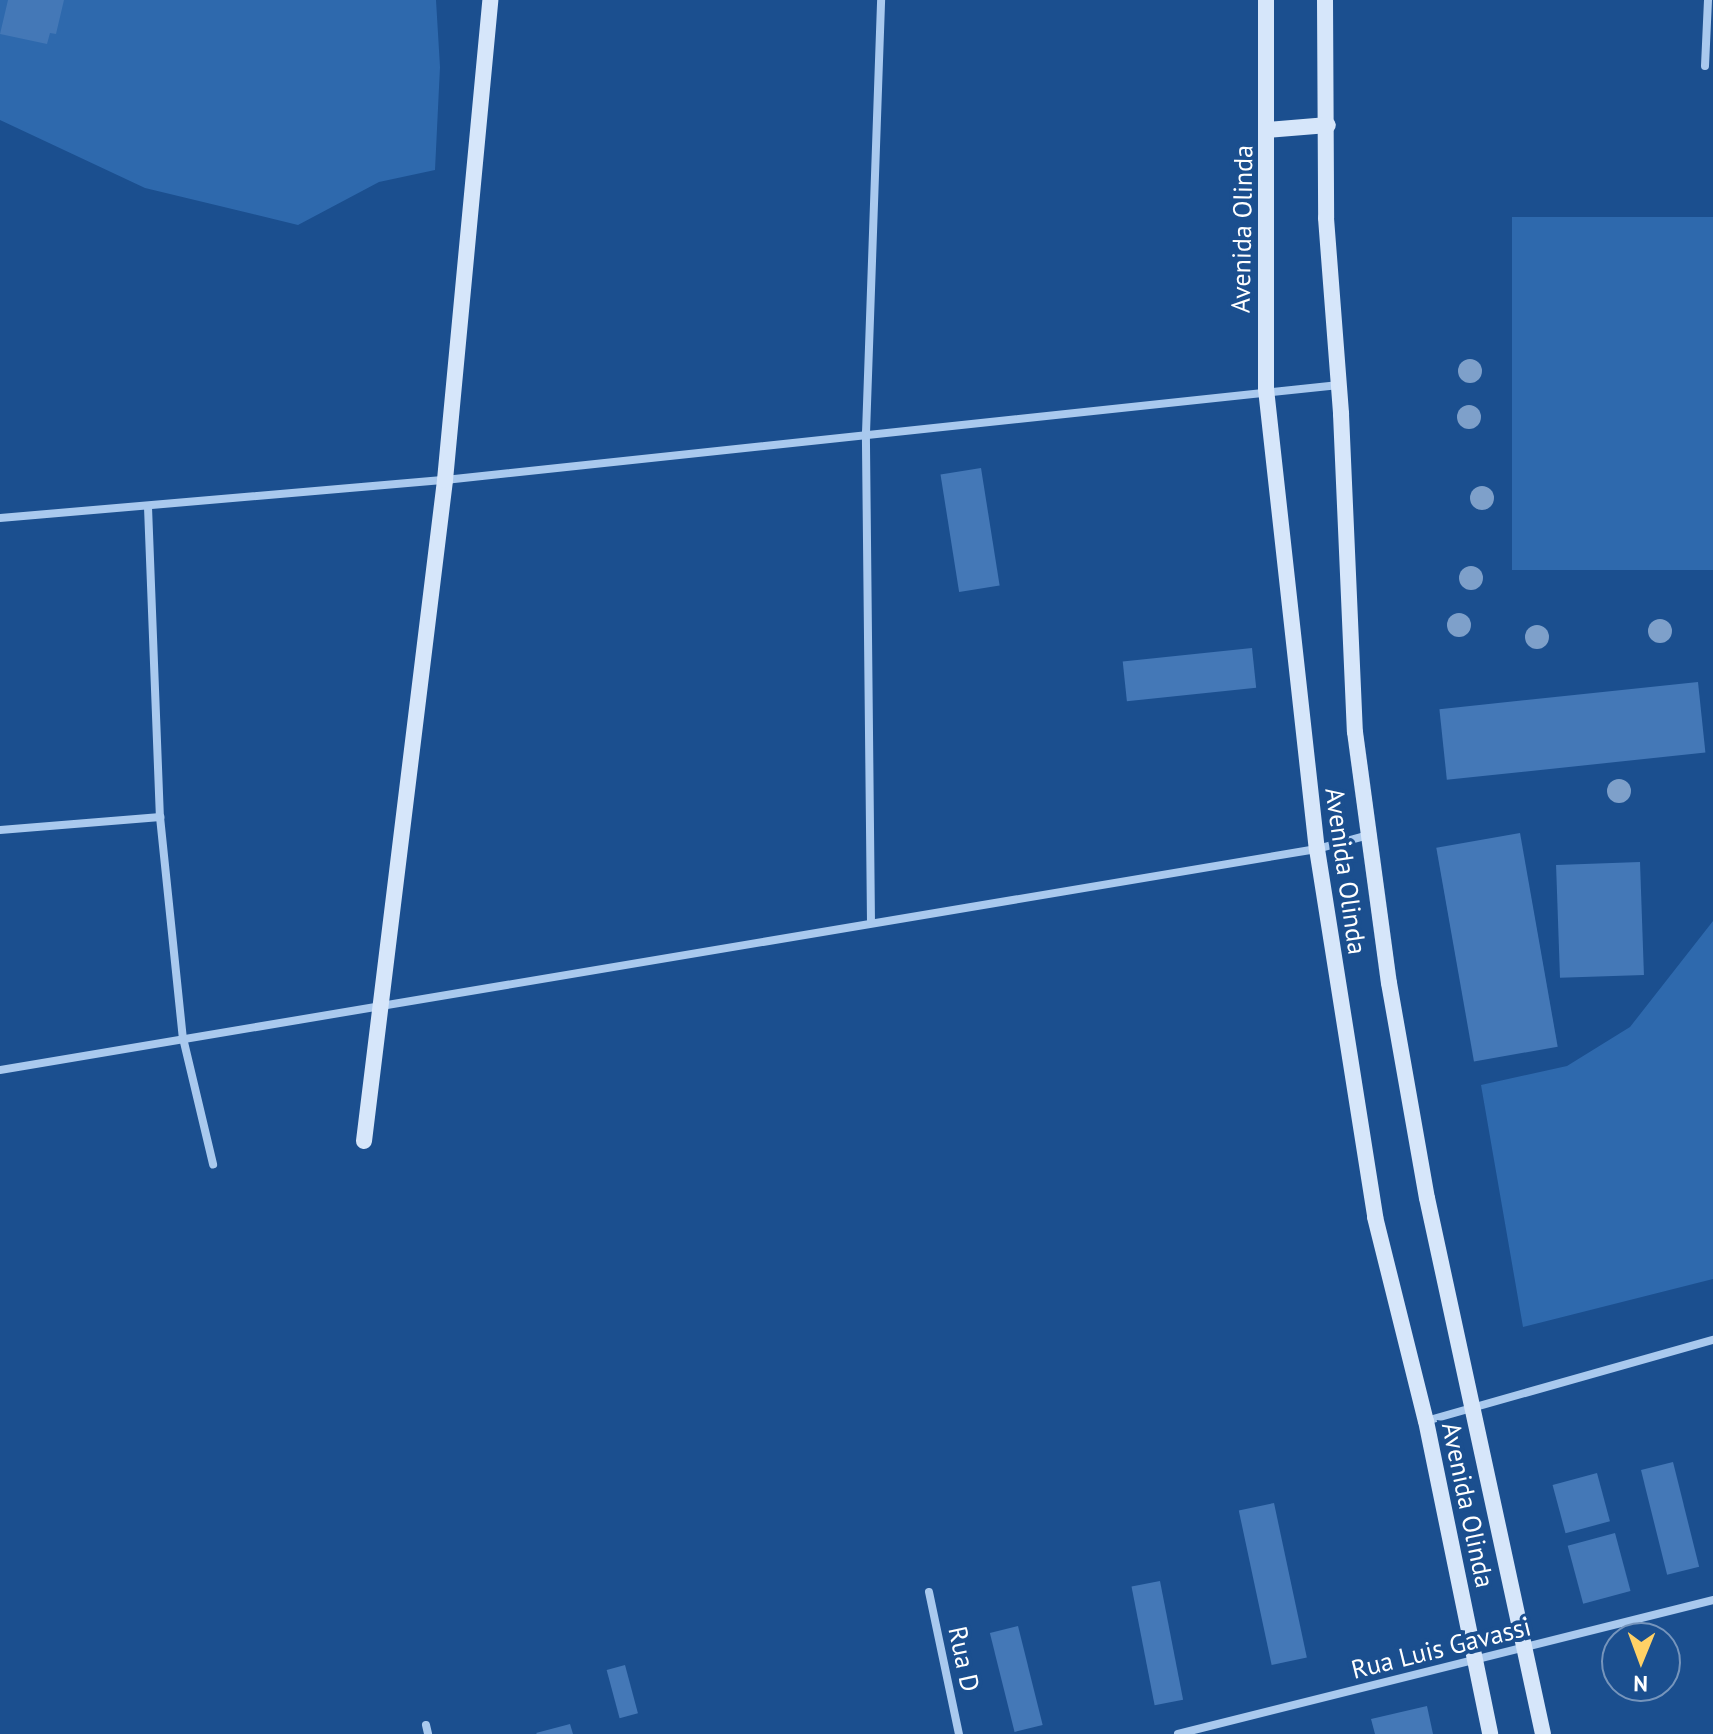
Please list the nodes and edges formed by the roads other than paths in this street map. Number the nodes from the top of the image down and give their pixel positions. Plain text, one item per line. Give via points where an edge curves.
1 (490, 0) edge
2 (881, 0) edge
3 (1266, 0) edge
4 (1325, 0) edge
5 (1708, 0) edge
6 (1705, 66) dead end
7 (1328, 125) junction
8 (1267, 130) junction
9 (1339, 385) junction
10 (1266, 389) junction
11 (866, 433) junction
12 (445, 480) junction
13 (148, 507) junction
14 (0, 518) edge
15 (160, 817) junction
16 (0, 830) edge
17 (1370, 835) junction
18 (1317, 849) junction
19 (871, 923) junction
20 (381, 1004) junction
21 (183, 1038) junction
22 (0, 1070) edge
23 (364, 1141) dead end
24 (213, 1164) dead end
25 (1713, 1340) edge
26 (1475, 1406) junction
27 (1426, 1421) junction
28 (929, 1592) dead end
29 (1713, 1600) edge
30 (1525, 1649) junction
31 (1476, 1660) junction
32 (959, 1734) edge
33 (1178, 1734) edge
34 (1490, 1734) edge
35 (1543, 1734) edge

1 - 12 street
2 - 11 street
3 - 8 street, Avenida Olinda
4 - 7 street, Avenida Olinda
5 - 6 street
7 - 8 street
7 - 9 street, Avenida Olinda via 1326,218
8 - 10 street, Avenida Olinda
9 - 10 street
9 - 17 street, Avenida Olinda via 1355,732
10 - 11 street
10 - 18 street, Avenida Olinda
11 - 12 street
11 - 19 street
12 - 13 street
12 - 20 street
13 - 14 street
13 - 15 street
15 - 16 street
15 - 21 street
17 - 18 street
17 - 26 street, Avenida Olinda via 1389,983 1427,1198
18 - 19 street
18 - 27 street, Avenida Olinda via 1375,1217
19 - 20 street
20 - 21 street
20 - 23 street
21 - 22 street
21 - 24 street
25 - 26 street
26 - 27 street
26 - 30 street, Avenida Olinda
27 - 31 street, Avenida Olinda
28 - 32 street, Rua D
29 - 30 street, Rua Luis Gavassi
30 - 31 street, Rua Luis Gavassi
30 - 35 street, Avenida Olinda
31 - 33 street, Rua Luis Gavassi
31 - 34 street, Avenida Olinda

